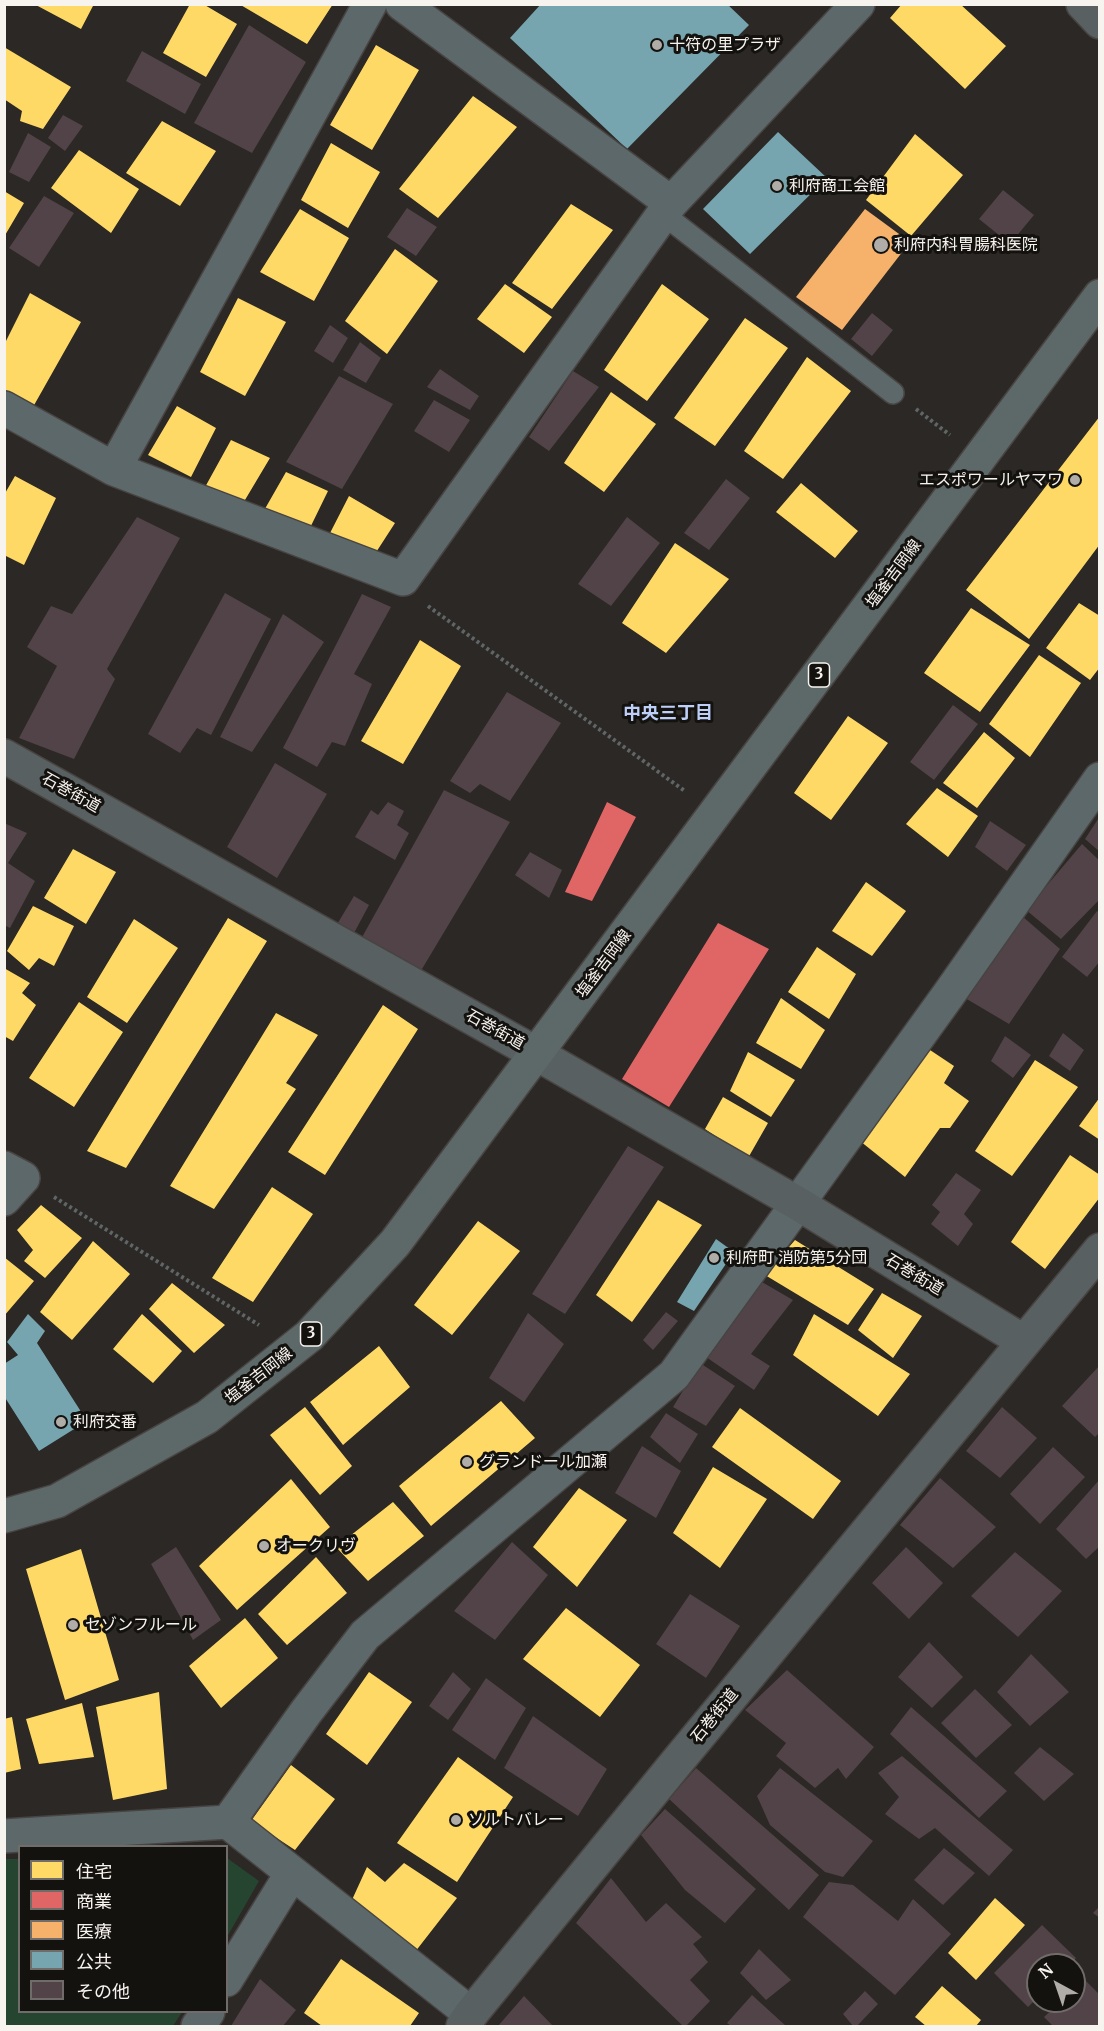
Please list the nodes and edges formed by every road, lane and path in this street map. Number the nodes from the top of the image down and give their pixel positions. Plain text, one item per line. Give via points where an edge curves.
1 (370, 4) edge
2 (402, 4) edge
3 (858, 4) edge
4 (1083, 4) edge
5 (1100, 22) edge
6 (667, 208) junction
7 (1100, 296) edge
8 (894, 393) joint
9 (4, 408) edge
10 (950, 435) dead end
11 (114, 468) junction
12 (403, 579) junction
13 (4, 756) edge
14 (1100, 779) edge
15 (688, 794) dead end
16 (537, 1054) junction
17 (11, 1182) edge
18 (797, 1203) junction
19 (1100, 1250) edge
20 (250, 1332) dead end
21 (1023, 1341) junction
22 (4, 1516) edge
23 (228, 1822) junction
24 (4, 1836) edge
25 (292, 1873) junction
26 (228, 1977) edge
27 (207, 2013) edge
28 (467, 2020) edge
29 (198, 2026) edge

1 - 11 street
2 - 6 street
3 - 6 street
4 - 5 street
6 - 8 lane
6 - 12 street
7 - 16 main road, 塩釜吉岡線 / 3
8 - 10 path
9 - 11 street
11 - 12 street
12 - 15 path via 419,600
13 - 16 street, 石巻街道
14 - 18 street
16 - 18 street, 石巻街道
16 - 22 main road, 塩釜吉岡線 / 3 via 395,1243 309,1336 207,1417 57,1501
17 - 20 path via 259,1325
18 - 21 street, 石巻街道
18 - 23 street via 674,1375 365,1635
19 - 21 street
21 - 28 street, 石巻街道
23 - 24 street
23 - 25 street
25 - 26 street
25 - 28 street
27 - 29 street

